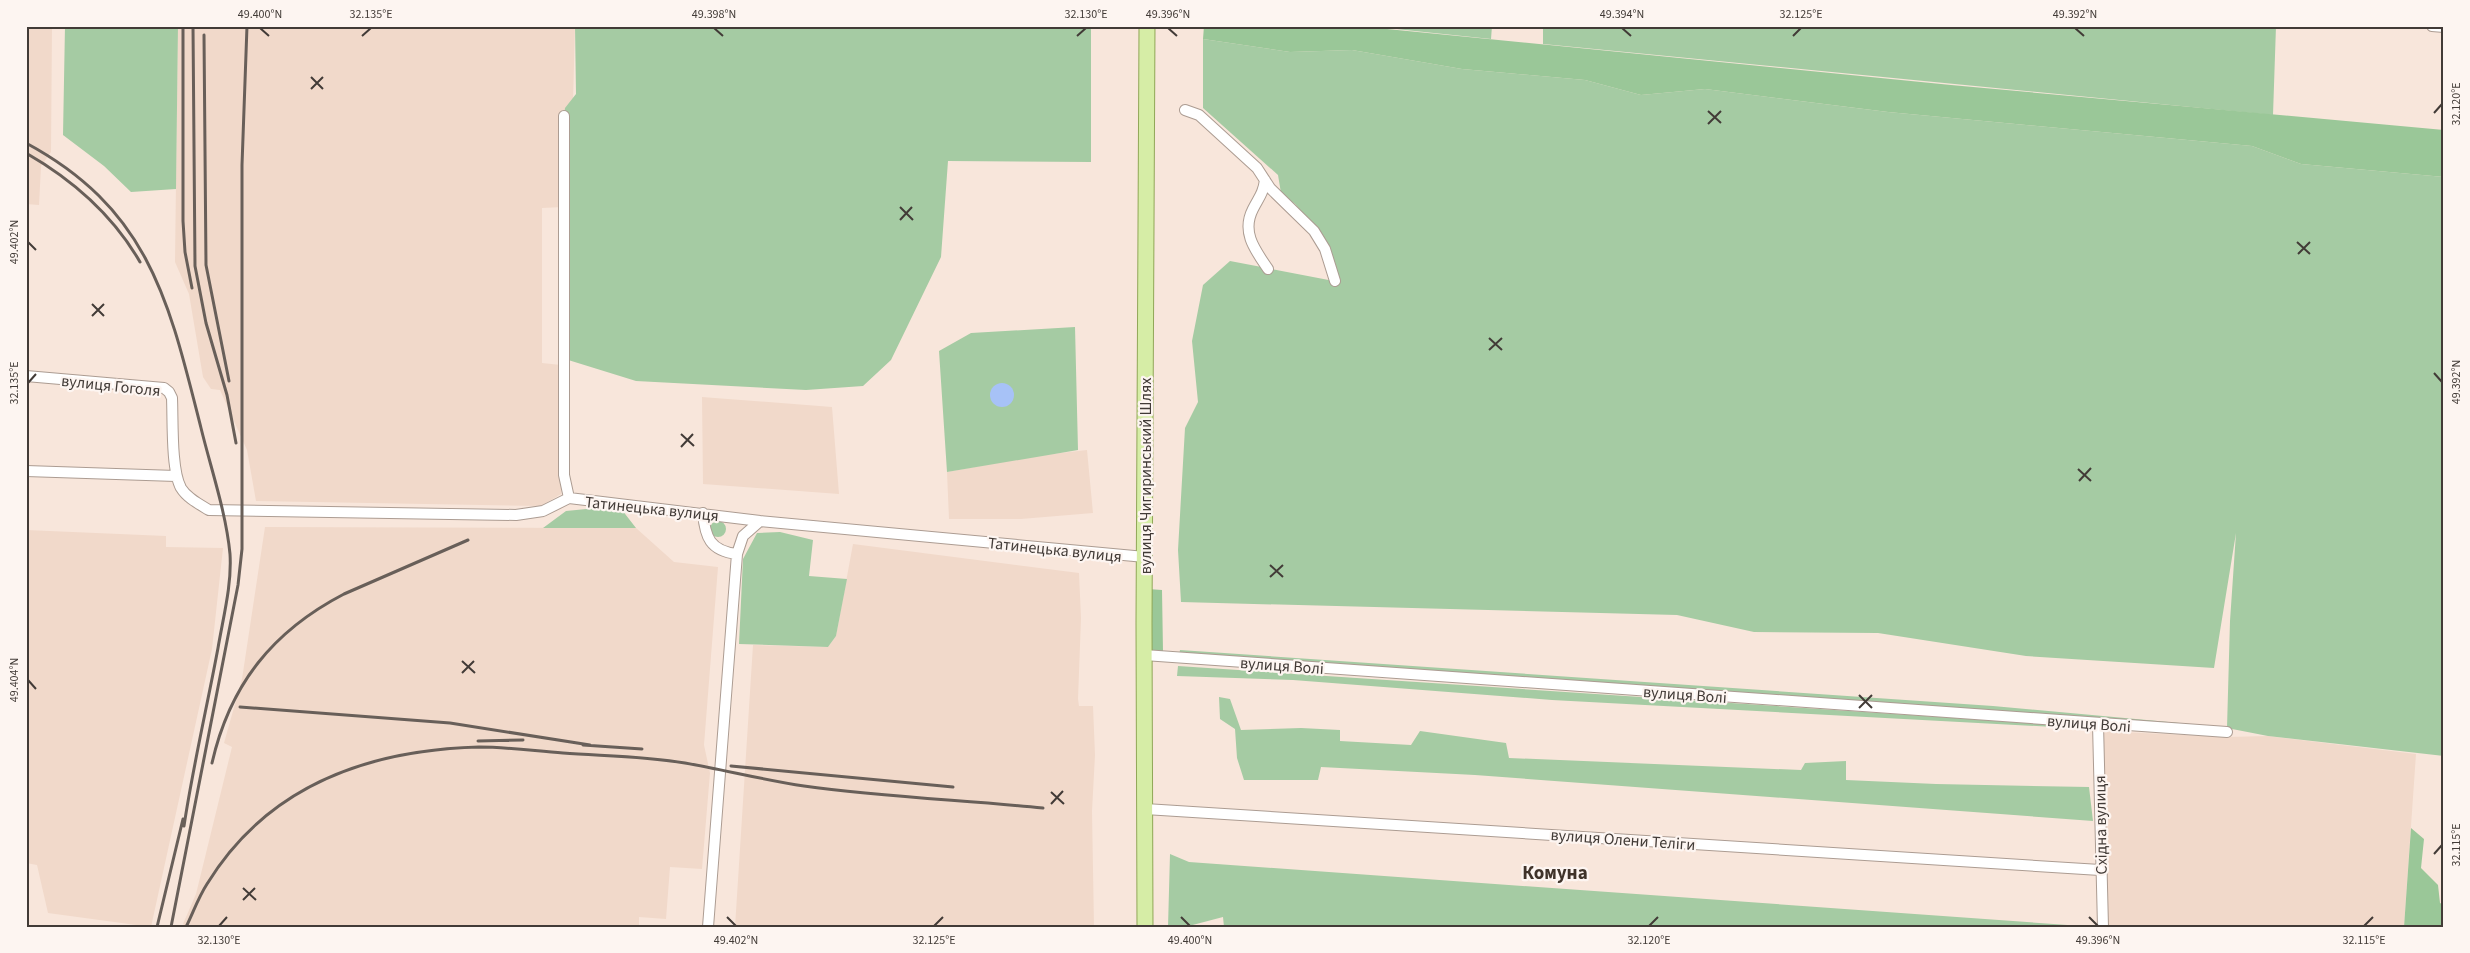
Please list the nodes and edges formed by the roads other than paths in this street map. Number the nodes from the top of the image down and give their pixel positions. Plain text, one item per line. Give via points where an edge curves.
1 (1147, 26) edge
2 (2432, 26) edge
3 (2444, 27) edge
4 (1185, 110) dead end
5 (564, 116) dead end
6 (1265, 180) junction
7 (1268, 269) dead end
8 (1334, 280) dead end
9 (26, 376) edge
10 (26, 472) edge
11 (176, 476) junction
12 (570, 498) junction
13 (703, 513) junction
14 (760, 521) junction
15 (737, 554) junction
16 (1145, 557) junction
17 (1144, 655) junction
18 (2098, 724) junction
19 (2227, 732) dead end
20 (1145, 809) junction
21 (2100, 870) junction
22 (708, 927) edge
23 (1145, 927) edge
24 (2103, 927) edge

1 - 16 main road, вулиця Чигиринський Шлях
2 - 3 street
4 - 6 street via 1200,115 1257,168
5 - 12 street via 564,474
6 - 7 street via 1262,196 1248,218 1247,229 1253,246
6 - 8 street via 1314,231 1325,249
9 - 11 street, вулиця Гоголя via 164,388 172,398
10 - 11 street
11 - 12 street, Татинецька вулиця via 190,498 209,510 516,515 543,511
12 - 13 street, Татинецька вулиця
13 - 14 street, Татинецька вулиця
13 - 15 street via 709,540 727,553
14 - 15 street via 742,536
14 - 16 street, Татинецька вулиця
15 - 22 street
16 - 17 main road, вулиця Чигиринський Шлях
17 - 18 street, вулиця Волі
17 - 20 main road, вулиця Чигиринський Шлях
18 - 19 street, вулиця Волі
18 - 21 street, Східна вулиця
20 - 21 street, вулиця Олени Теліги
20 - 23 main road, вулиця Чигиринський Шлях
21 - 24 street, Східна вулиця

